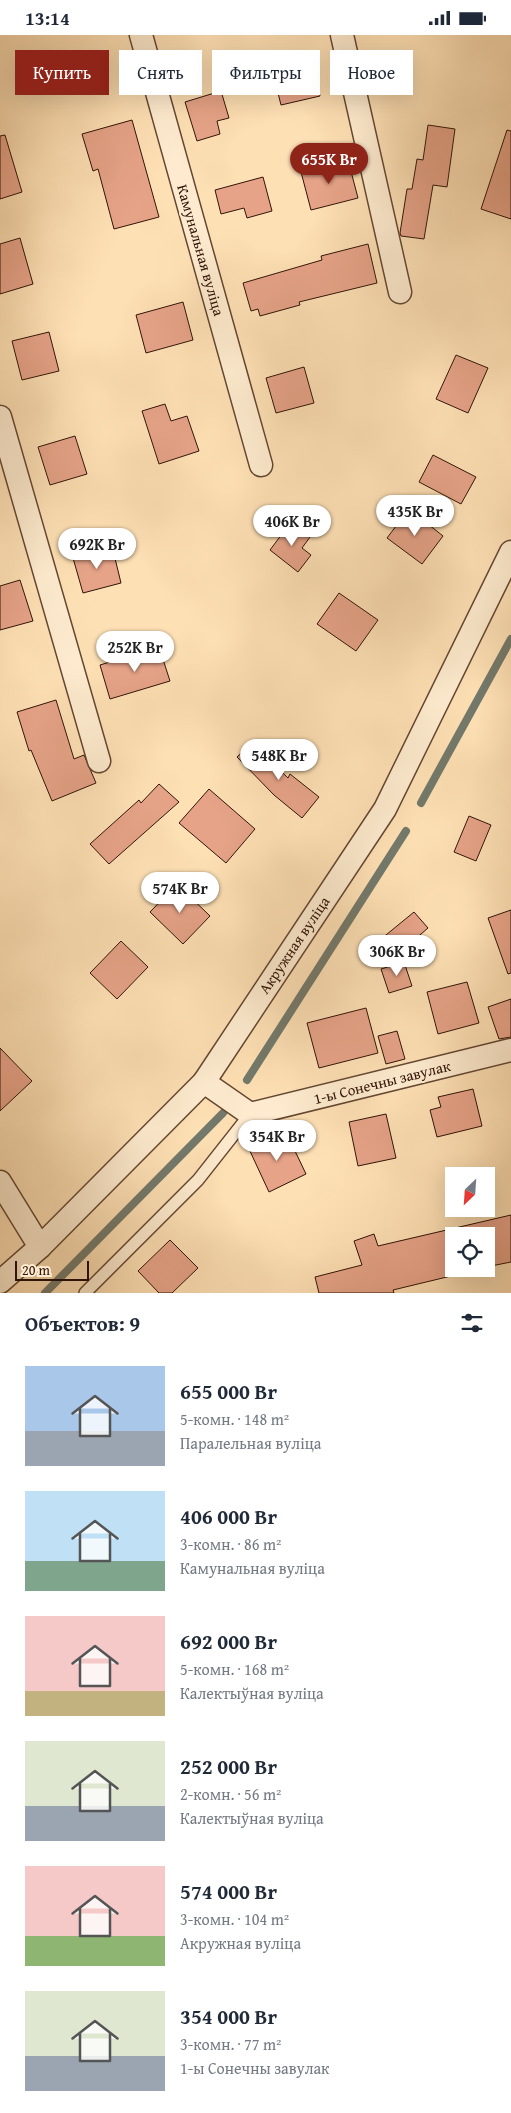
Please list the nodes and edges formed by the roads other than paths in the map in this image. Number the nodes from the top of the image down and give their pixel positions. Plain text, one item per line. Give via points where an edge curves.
1 (141, 35) edge
2 (342, 35) edge
3 (400, 292) dead end
4 (0, 417) edge
5 (261, 465) dead end
6 (511, 552) edge
7 (99, 761) dead end
8 (511, 1050) edge
9 (204, 1082) junction
10 (250, 1114) junction
11 (0, 1182) edge
12 (40, 1247) junction
13 (0, 1283) edge
14 (85, 1293) edge

1 - 5 street, Камунальная вуліца
2 - 3 street
4 - 7 street
6 - 9 street, Акружная вуліца via 385,809
8 - 10 street, 1-ы Сонечны завулак
9 - 10 street
9 - 12 street, Акружная вуліца
10 - 14 lane via 198,1180
11 - 12 street
12 - 13 street, Акружная вуліца

